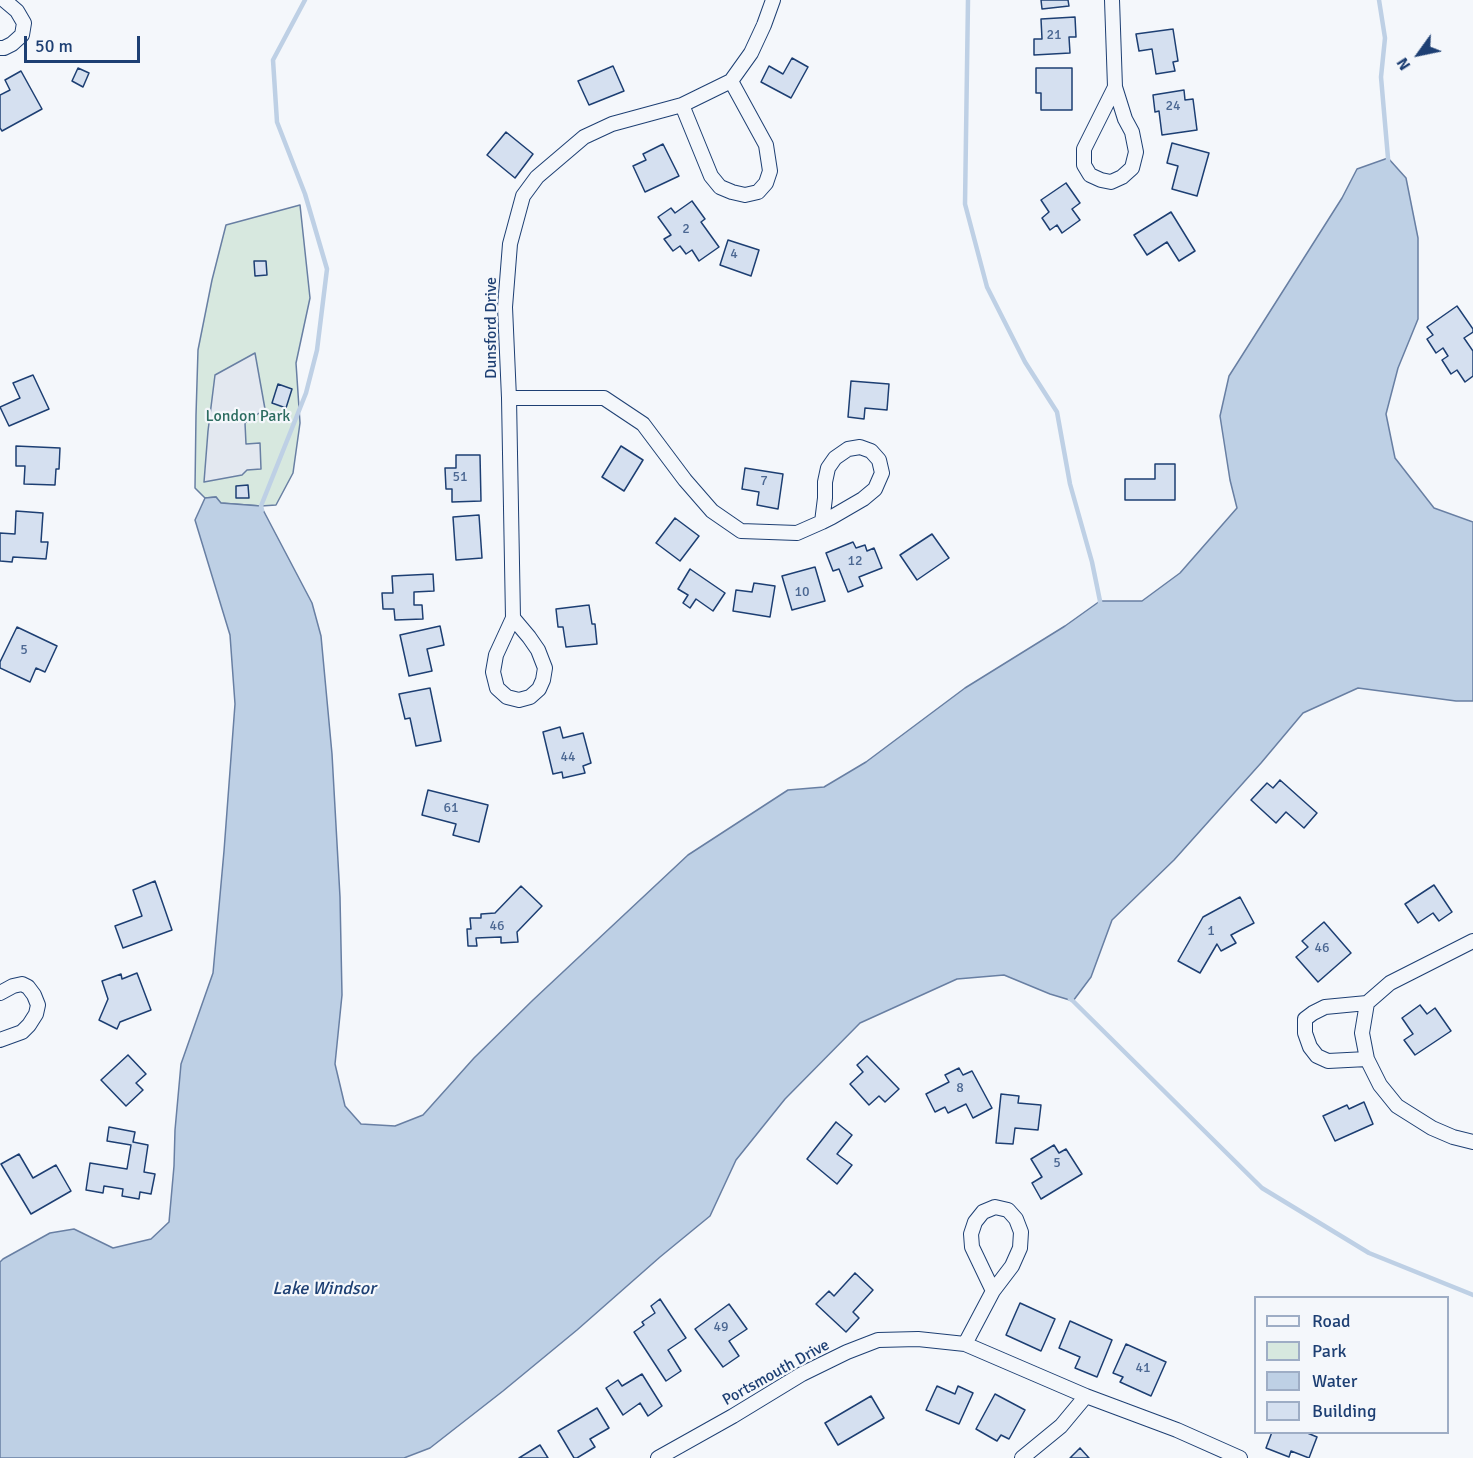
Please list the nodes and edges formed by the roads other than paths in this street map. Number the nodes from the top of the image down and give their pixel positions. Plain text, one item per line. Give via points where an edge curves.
1 (4, 0) edge
2 (773, 0) edge
3 (1112, 0) edge
4 (0, 48) edge
5 (732, 81) junction
6 (1115, 87) junction
7 (682, 105) junction
8 (509, 398) junction
9 (822, 522) junction
10 (513, 618) junction
11 (1473, 941) edge
12 (0, 993) edge
13 (1367, 1003) junction
14 (0, 1040) edge
15 (1367, 1059) junction
16 (1473, 1142) edge
17 (993, 1291) junction
18 (965, 1344) junction
19 (1086, 1396) junction
20 (658, 1458) edge
21 (1022, 1458) edge
22 (1240, 1458) edge

1 - 4 street via 24,23 22,35
2 - 5 street via 751,52
3 - 6 street
5 - 7 street, Dunsford Drive
5 - 7 street via 766,145 770,171 758,192 745,195 720,187 711,176
6 - 6 street via 1084,149 1084,165 1090,175 1111,182 1132,168 1136,152
7 - 8 street, Dunsford Drive via 612,124 584,137 537,177 523,196 510,244 505,307
8 - 9 street via 604,398 644,424 712,511 741,531 797,533
8 - 10 street, Dunsford Drive
9 - 9 street via 828,468 848,449 872,451 882,473 875,489
10 - 10 street, Dunsford Drive via 496,655 493,672 497,688 507,697 519,700 539,689 545,668 538,650
11 - 13 street via 1390,983
12 - 14 street via 21,984 34,994 38,1005 30,1025
13 - 15 street via 1362,1033
13 - 15 street via 1313,1012 1305,1019 1305,1033 1317,1056 1329,1061
15 - 16 street via 1380,1085 1397,1106 1432,1128
17 - 17 street via 1012,1266 1020,1248 1021,1232 1008,1210 995,1207 983,1212 970,1234 972,1247
17 - 18 street
18 - 19 street, Portsmouth Drive
18 - 20 street, Portsmouth Drive via 878,1340 802,1374
19 - 21 street via 1061,1426
19 - 22 street, Portsmouth Drive

